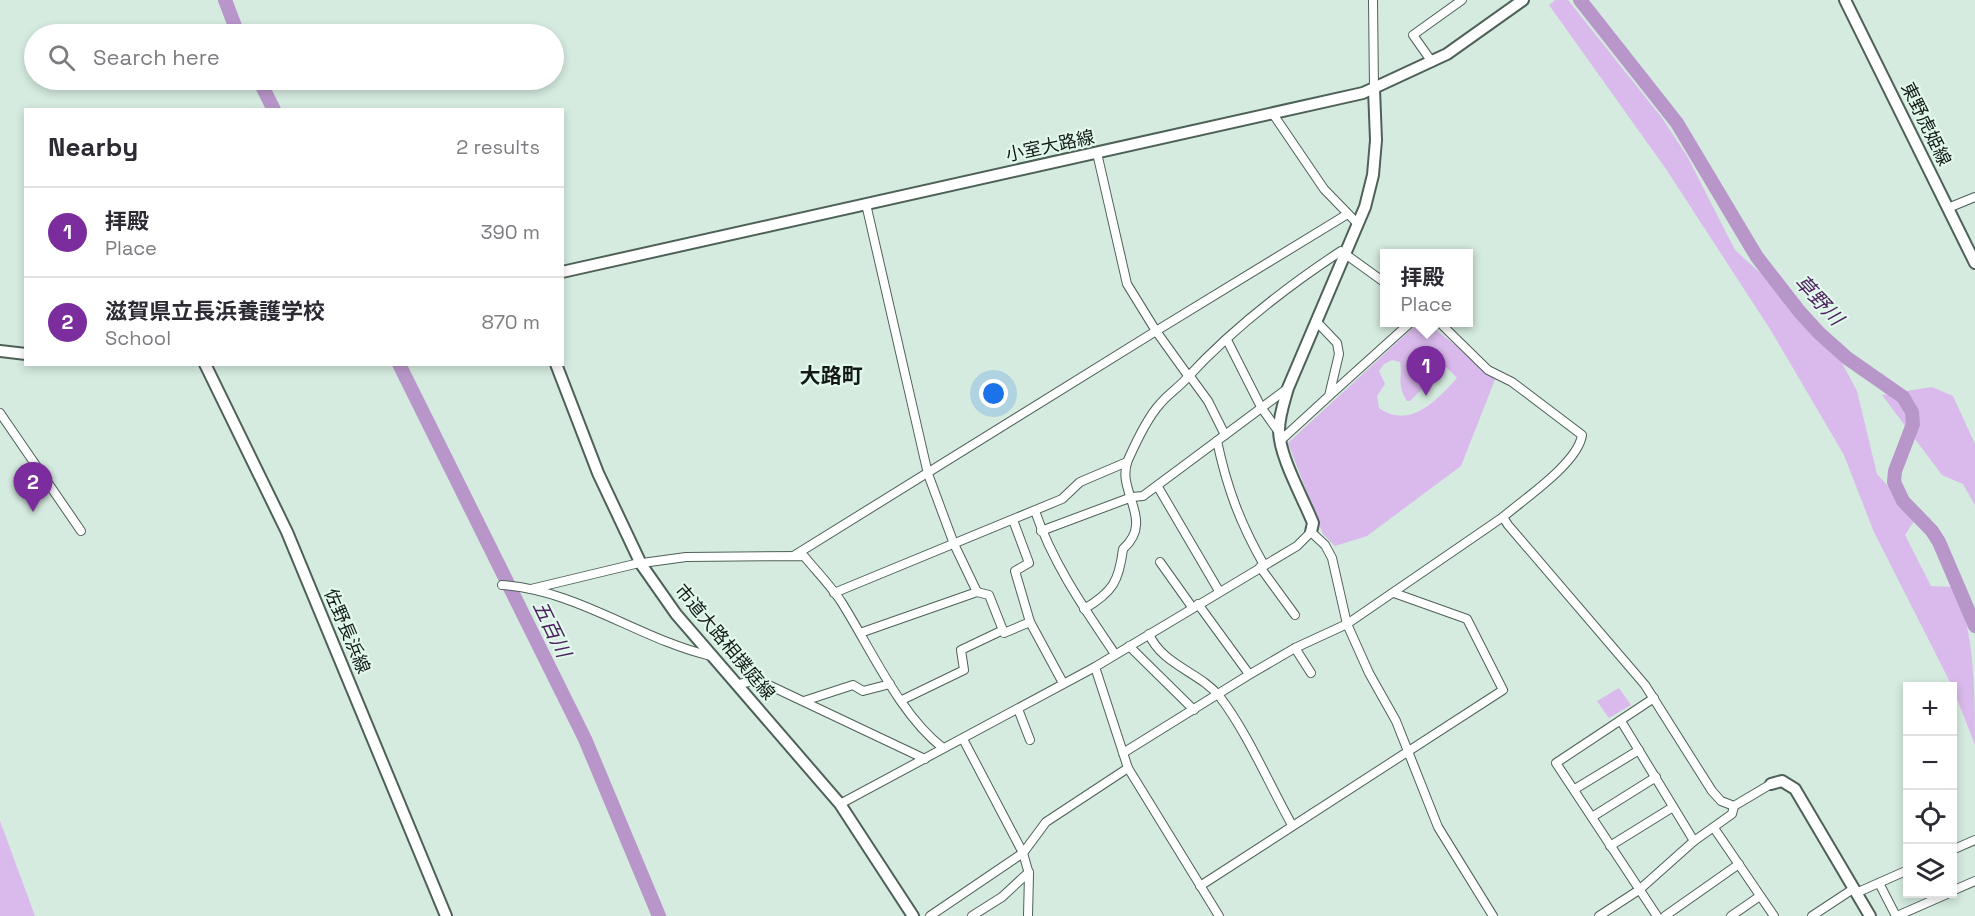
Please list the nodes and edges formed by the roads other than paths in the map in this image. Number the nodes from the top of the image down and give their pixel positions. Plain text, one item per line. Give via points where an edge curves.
1 (1373, 0) edge
2 (1462, 0) edge
3 (1523, 0) edge
4 (1845, 0) edge
5 (1432, 62) junction
6 (1374, 89) junction
7 (1273, 114) junction
8 (1098, 153) junction
9 (1975, 197) edge
10 (866, 204) junction
11 (1948, 208) junction
12 (1346, 215) junction
13 (1357, 223) junction
14 (1345, 252) junction
15 (1975, 263) edge
16 (564, 272) edge
17 (1380, 279) edge
18 (1316, 321) junction
19 (1405, 327) edge
20 (1444, 327) edge
21 (1156, 331) junction
22 (1227, 340) junction
23 (0, 351) edge
24 (24, 354) edge
25 (206, 366) edge
26 (556, 366) edge
27 (1189, 376) junction
28 (1288, 388) junction
29 (1329, 396) junction
30 (1261, 407) junction
31 (0, 412) edge
32 (1225, 435) junction
33 (1280, 436) junction
34 (1217, 441) junction
35 (1127, 462) junction
36 (928, 474) junction
37 (1158, 487) junction
38 (1132, 496) junction
39 (1035, 511) junction
40 (1503, 517) junction
41 (1013, 520) junction
42 (81, 531) dead end
43 (1041, 531) junction
44 (1311, 532) junction
45 (954, 544) junction
46 (795, 555) junction
47 (1160, 562) dead end
48 (641, 564) junction
49 (1262, 566) junction
50 (502, 585) dead end
51 (531, 589) junction
52 (1219, 591) junction
53 (977, 592) junction
54 (834, 593) junction
55 (1394, 593) junction
56 (1195, 606) junction
57 (1084, 609) junction
58 (1295, 615) dead end
59 (1030, 622) junction
60 (1347, 624) junction
61 (1003, 630) junction
62 (860, 633) junction
63 (1149, 634) junction
64 (1129, 646) junction
65 (1295, 648) junction
66 (1116, 654) junction
67 (711, 656) junction
68 (1095, 667) junction
69 (1311, 673) dead end
70 (1249, 675) junction
71 (739, 684) junction
72 (890, 684) junction
73 (1063, 684) junction
74 (1218, 695) junction
75 (1654, 698) junction
76 (902, 700) junction
77 (804, 702) junction
78 (1018, 709) junction
79 (1194, 710) junction
80 (1622, 721) junction
81 (963, 739) junction
82 (1030, 740) dead end
83 (943, 748) junction
84 (1639, 750) junction
85 (1123, 753) junction
86 (1407, 753) junction
87 (925, 759) junction
88 (1128, 768) junction
89 (1656, 777) junction
90 (1771, 784) joint
91 (1575, 789) junction
92 (840, 804) junction
93 (1734, 806) junction
94 (1673, 807) junction
95 (1593, 817) junction
96 (1292, 825) junction
97 (1714, 828) junction
98 (1694, 840) junction
99 (1975, 840) edge
100 (1610, 846) junction
101 (1957, 848) edge
102 (1023, 853) junction
103 (1739, 864) junction
104 (1029, 872) junction
105 (1903, 872) edge
106 (1975, 881) edge
107 (1879, 883) junction
108 (1200, 886) junction
109 (1957, 889) edge
110 (1639, 890) junction
111 (1855, 891) junction
112 (1760, 896) junction
113 (1938, 898) edge
114 (446, 916) edge
115 (913, 916) edge
116 (930, 916) edge
117 (972, 916) edge
118 (1028, 916) edge
119 (1219, 916) edge
120 (1493, 916) edge
121 (1599, 916) edge
122 (1657, 916) edge
123 (1665, 916) edge
124 (1731, 916) edge
125 (1774, 916) edge
126 (1812, 916) edge
127 (1870, 916) edge
128 (1896, 916) edge

1 - 6 street
2 - 5 street via 1413,35
3 - 5 main road, 小室大路線
4 - 11 main road, 東野虎姫線
5 - 6 main road, 小室大路線
6 - 7 main road, 小室大路線
6 - 13 main road via 1373,175
7 - 8 main road, 小室大路線
7 - 12 street
8 - 10 main road, 小室大路線
8 - 21 street via 1127,284
9 - 11 street
10 - 16 main road, 小室大路線
10 - 36 street
11 - 15 main road, 東野虎姫線
12 - 13 street
12 - 21 street
13 - 14 main road
14 - 17 street
14 - 18 main road
14 - 22 street via 1318,266
18 - 28 main road
18 - 29 street via 1337,343 1339,354
19 - 29 street
20 - 40 street via 1488,369 1512,382 1582,435 1581,444 1552,476
21 - 27 street
21 - 36 street
22 - 27 street
22 - 30 street
23 - 24 main road
25 - 114 main road, 佐野長浜線 via 287,532
26 - 48 main road, 市道大路相撲庭線
27 - 32 street via 1208,401
27 - 35 street via 1159,405
28 - 30 street
28 - 33 main road
29 - 33 street
30 - 32 street
30 - 33 street
31 - 42 street
32 - 34 street
33 - 44 main road via 1313,523
34 - 37 street
34 - 49 street via 1226,486
35 - 38 street
35 - 39 street via 1080,482 1062,500
36 - 45 street
36 - 46 street
37 - 38 street via 1143,496
37 - 52 street
38 - 43 street
38 - 57 street via 1137,516 1134,539 1123,549 1120,576
39 - 41 street
39 - 43 street
40 - 55 street
40 - 75 street
41 - 45 street
41 - 59 street via 1029,563 1015,571
43 - 57 street
44 - 49 street via 1297,546
44 - 60 street via 1332,558
45 - 53 street
45 - 54 street
46 - 48 street via 686,557
46 - 54 street via 804,556
47 - 56 street
48 - 51 street
48 - 67 main road, 市道大路相撲庭線
49 - 52 street
49 - 58 street
50 - 51 street
51 - 67 street via 570,600
52 - 56 street
53 - 61 street via 989,595
53 - 62 street
54 - 62 street
55 - 60 street
55 - 86 street via 1467,619 1503,690
56 - 63 street
56 - 70 street
57 - 66 street
59 - 61 street via 1004,633
59 - 73 street
60 - 65 street
60 - 86 street via 1396,722
61 - 76 street via 961,650 963,670
62 - 72 street
63 - 64 street
63 - 74 street via 1167,658
64 - 66 street
64 - 79 street
65 - 69 street
65 - 70 street
66 - 68 street
67 - 71 main road, 市道大路相撲庭線
68 - 73 street
68 - 85 street
70 - 74 street
71 - 77 street via 758,680
71 - 92 main road, 市道大路相撲庭線
72 - 76 street
72 - 77 street via 863,691 853,685
73 - 78 street
74 - 79 street
74 - 96 street
75 - 80 street
75 - 93 street via 1712,790 1721,801
76 - 83 street
77 - 87 street
78 - 81 street
78 - 82 street
79 - 85 street
80 - 84 street
80 - 91 street via 1556,763
81 - 83 street
81 - 102 street
83 - 87 street
84 - 89 street
84 - 91 street
85 - 88 street
86 - 96 street
86 - 120 street via 1438,827
87 - 92 street
88 - 102 street via 1046,822
88 - 108 street
89 - 94 street
89 - 95 street
90 - 93 street
90 - 111 main road via 1782,781 1795,789
91 - 95 street
92 - 115 main road, 市道大路相撲庭線
93 - 97 street via 1732,814
94 - 98 street
94 - 100 street
95 - 100 street
96 - 108 street
97 - 98 street
97 - 103 street
98 - 110 street
99 - 101 street
100 - 110 street
102 - 104 street
102 - 116 street
103 - 112 street
103 - 123 street
104 - 117 street via 1002,897
104 - 118 street
105 - 107 street
106 - 109 street
107 - 111 street
107 - 128 street
108 - 119 street
110 - 121 street
110 - 122 street
111 - 126 street
111 - 127 main road
112 - 124 street
112 - 125 street
113 - 128 street

